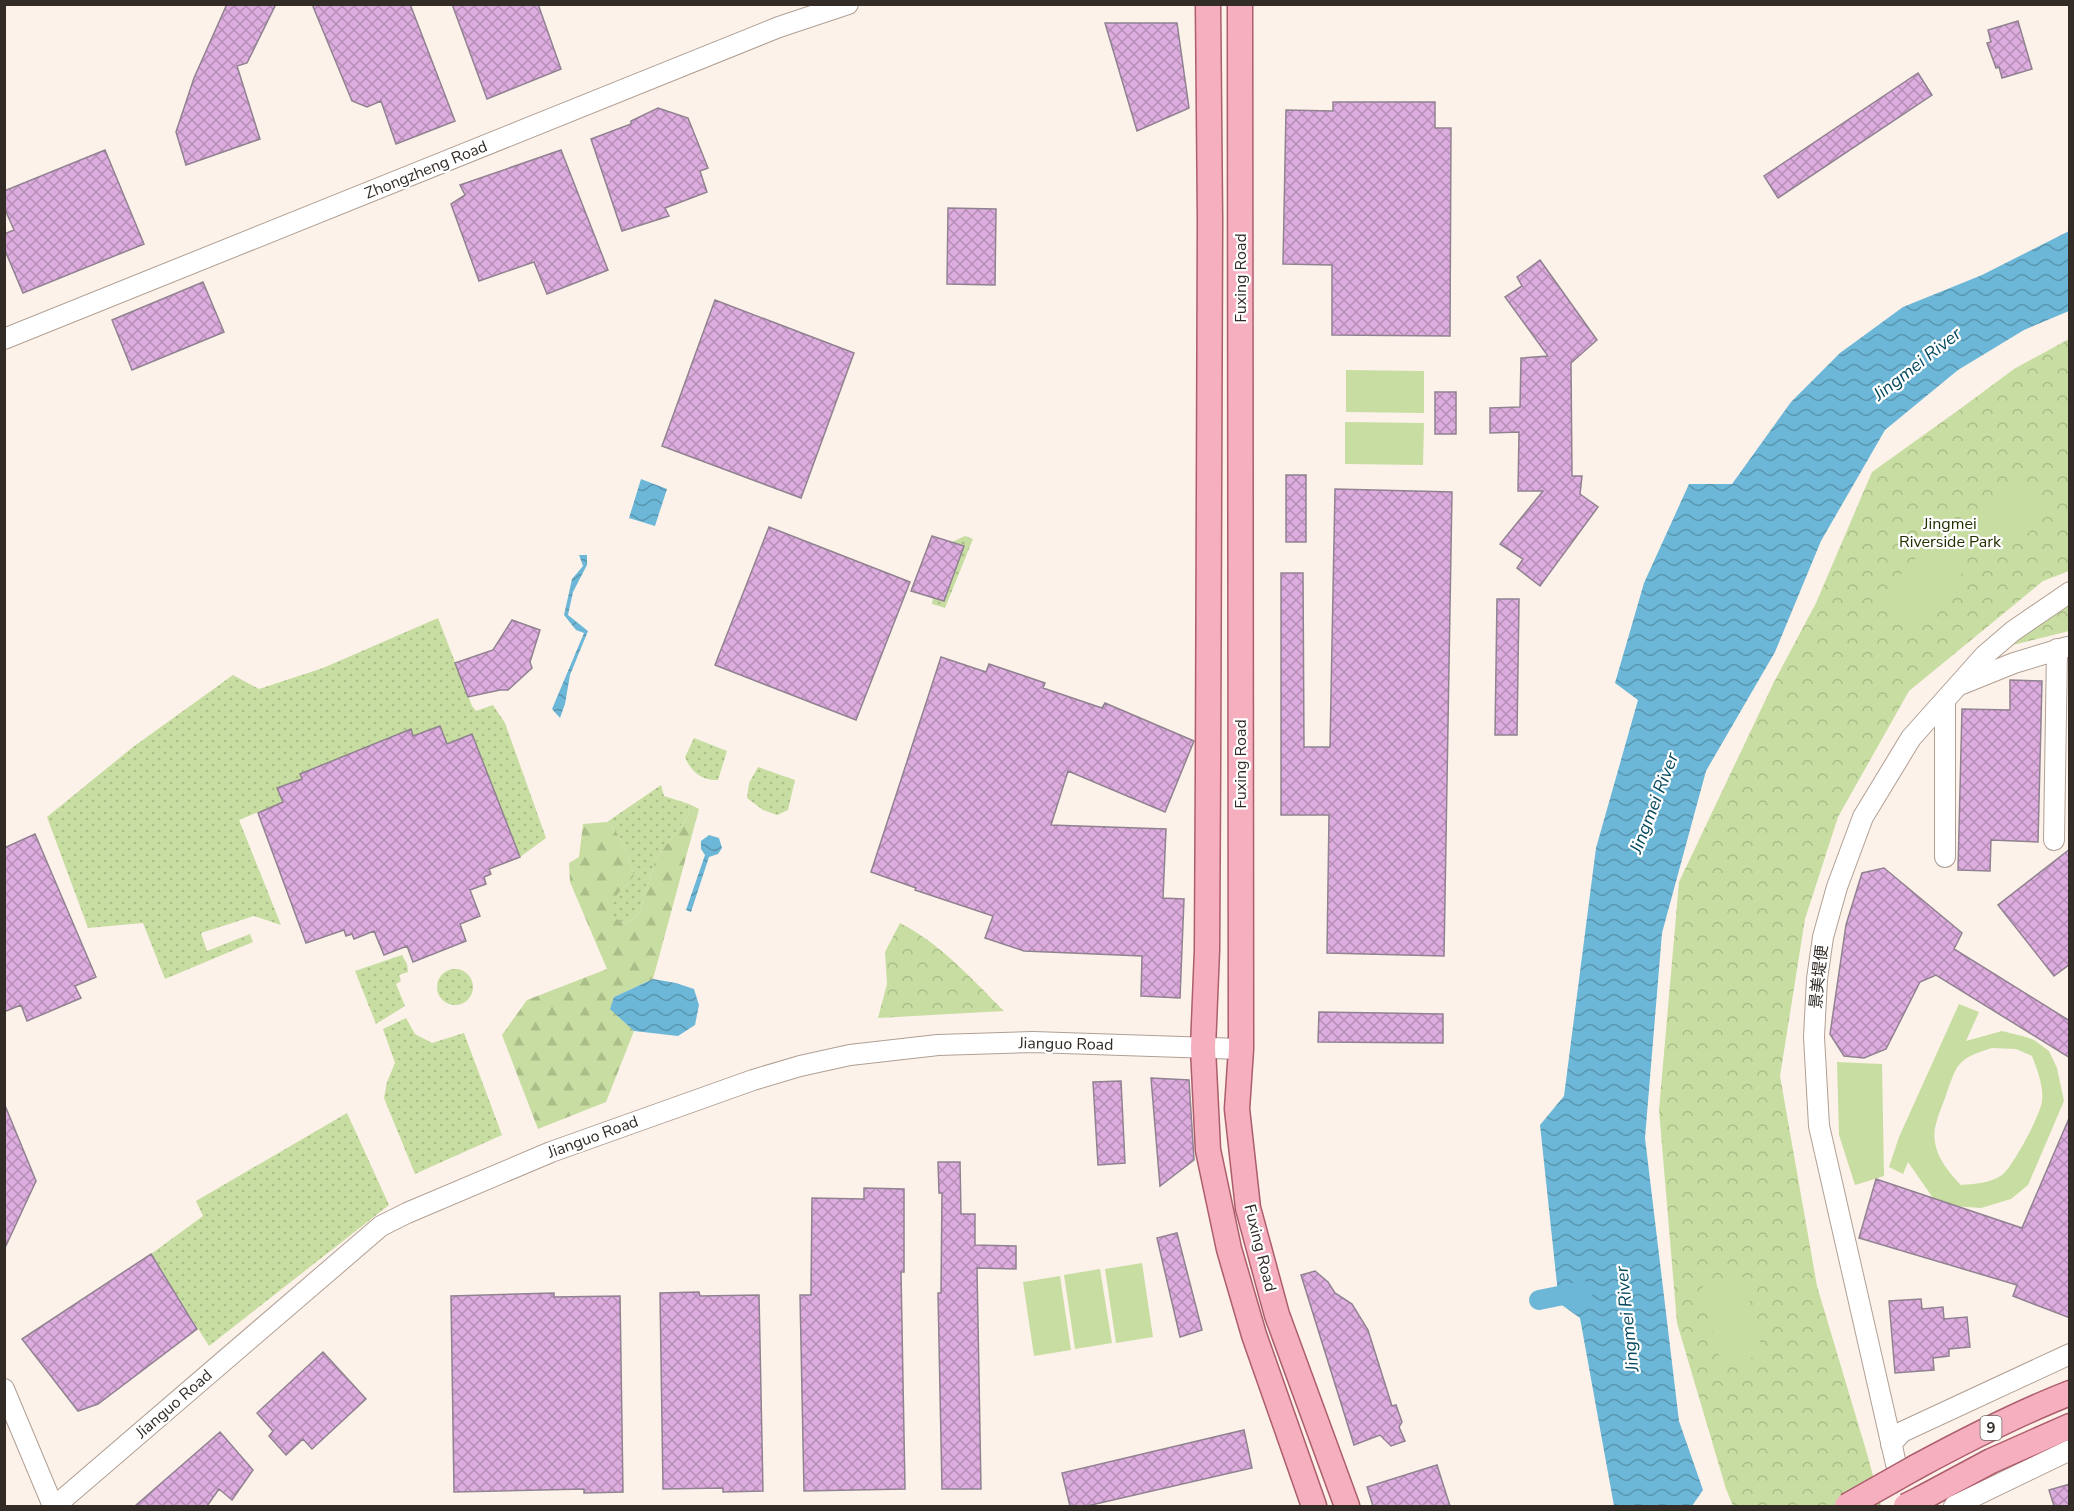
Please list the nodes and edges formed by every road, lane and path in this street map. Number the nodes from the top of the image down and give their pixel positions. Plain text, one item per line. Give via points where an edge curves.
1 (848, 4) edge
2 (1208, 4) edge
3 (1240, 4) edge
4 (4, 339) edge
5 (2070, 592) edge
6 (2063, 647) edge
7 (1951, 693) junction
8 (2054, 840) dead end
9 (1945, 857) dead end
10 (1203, 1048) junction
11 (1241, 1049) junction
12 (2070, 1354) edge
13 (4, 1389) edge
14 (2070, 1393) edge
15 (2070, 1426) edge
16 (1891, 1444) junction
17 (2070, 1450) edge
18 (1906, 1466) junction
19 (1914, 1502) edge
20 (54, 1506) edge
21 (1314, 1506) edge
22 (1347, 1506) edge
23 (1847, 1506) edge
24 (1954, 1506) edge

1 - 4 street, Zhongzheng Road via 780,27
2 - 10 main road, Fuxing Road via 1208,781
3 - 11 main road, Fuxing Road
5 - 7 street, 景美堤便 via 2013,630 1984,655
6 - 7 street via 2014,663
6 - 8 street
7 - 9 street
7 - 16 street, 景美堤便 via 1911,738 1863,817 1837,887 1823,937 1817,979 1814,1037 1819,1126
10 - 11 street, Jianguo Road
10 - 20 street, Jianguo Road via 1033,1042 938,1045 850,1055 753,1080 550,1152 381,1226
10 - 21 main road, Fuxing Road via 1208,1150 1229,1249 1254,1335
11 - 22 main road, Fuxing Road via 1237,1109 1248,1208 1277,1315
12 - 16 street via 1902,1432
13 - 20 street
14 - 18 main road, 9
15 - 19 main road, 9 via 1991,1461
16 - 18 street, 景美堤便
17 - 24 street
18 - 23 main road, 9, bridge

